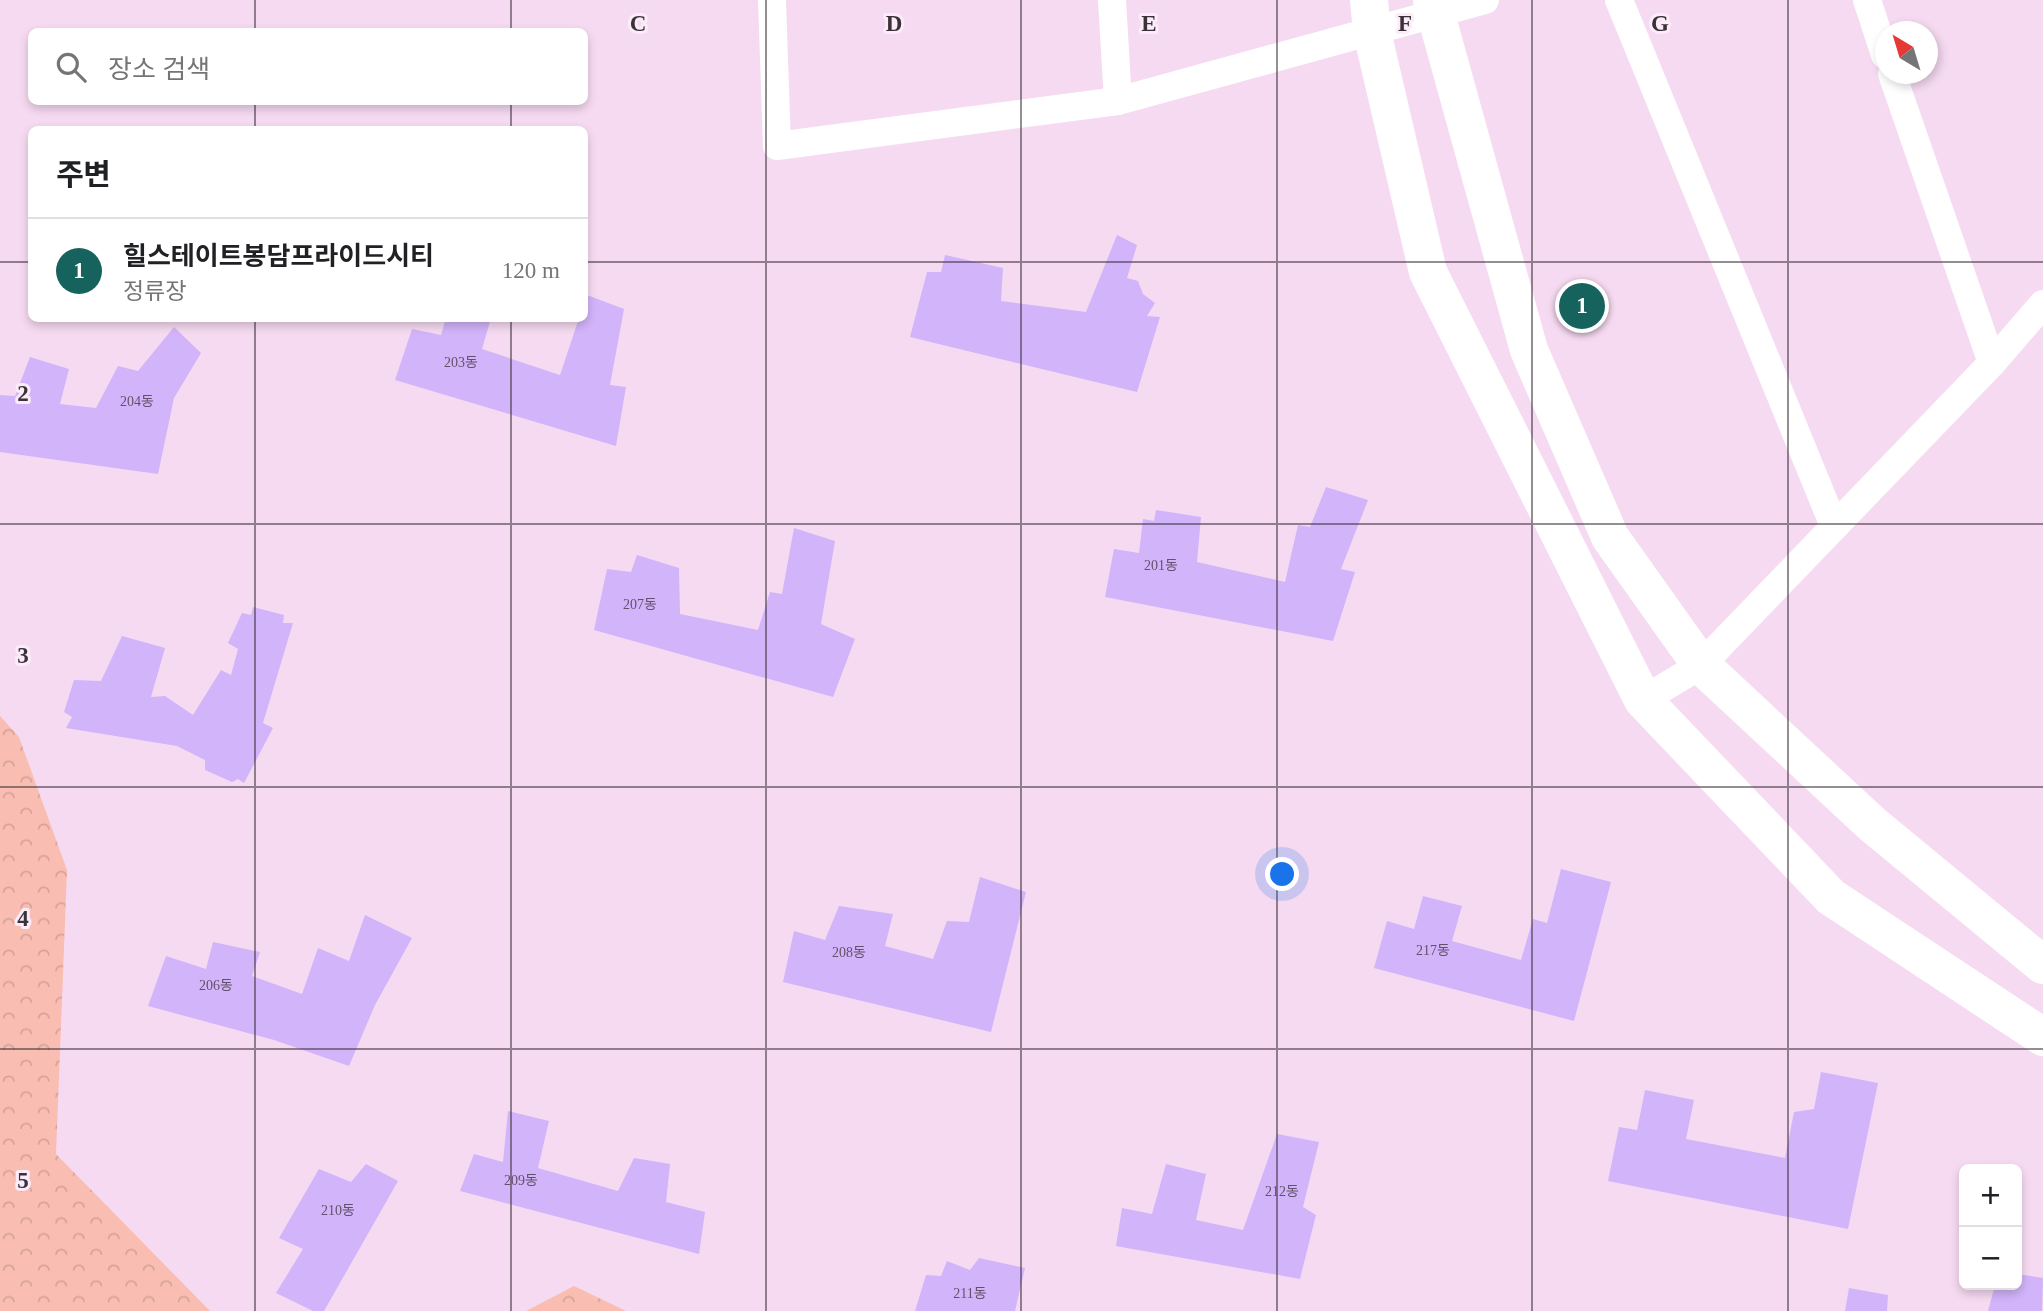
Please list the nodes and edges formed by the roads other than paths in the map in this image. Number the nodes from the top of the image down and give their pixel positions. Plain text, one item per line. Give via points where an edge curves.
1 (772, 0) edge
2 (1112, 0) edge
3 (1485, 0) edge
4 (1619, 0) edge
5 (1867, 0) edge
6 (1433, 7) edge
7 (1371, 16) edge
8 (1875, 24) edge
9 (1895, 84) edge
10 (1118, 101) junction
11 (2043, 304) edge
12 (1992, 363) junction
13 (1834, 526) junction
14 (1702, 665) junction
15 (1643, 700) junction
16 (2043, 965) edge
17 (2043, 1037) edge

1 - 10 street via 777,146
2 - 10 street
3 - 6 street
4 - 13 street
5 - 8 street
6 - 7 street
6 - 14 street via 1529,350 1610,537
7 - 10 street
7 - 15 street via 1428,272
9 - 12 street
11 - 12 street
12 - 13 street
13 - 14 street
14 - 15 street
14 - 16 street via 1872,824
15 - 17 street via 1831,897

